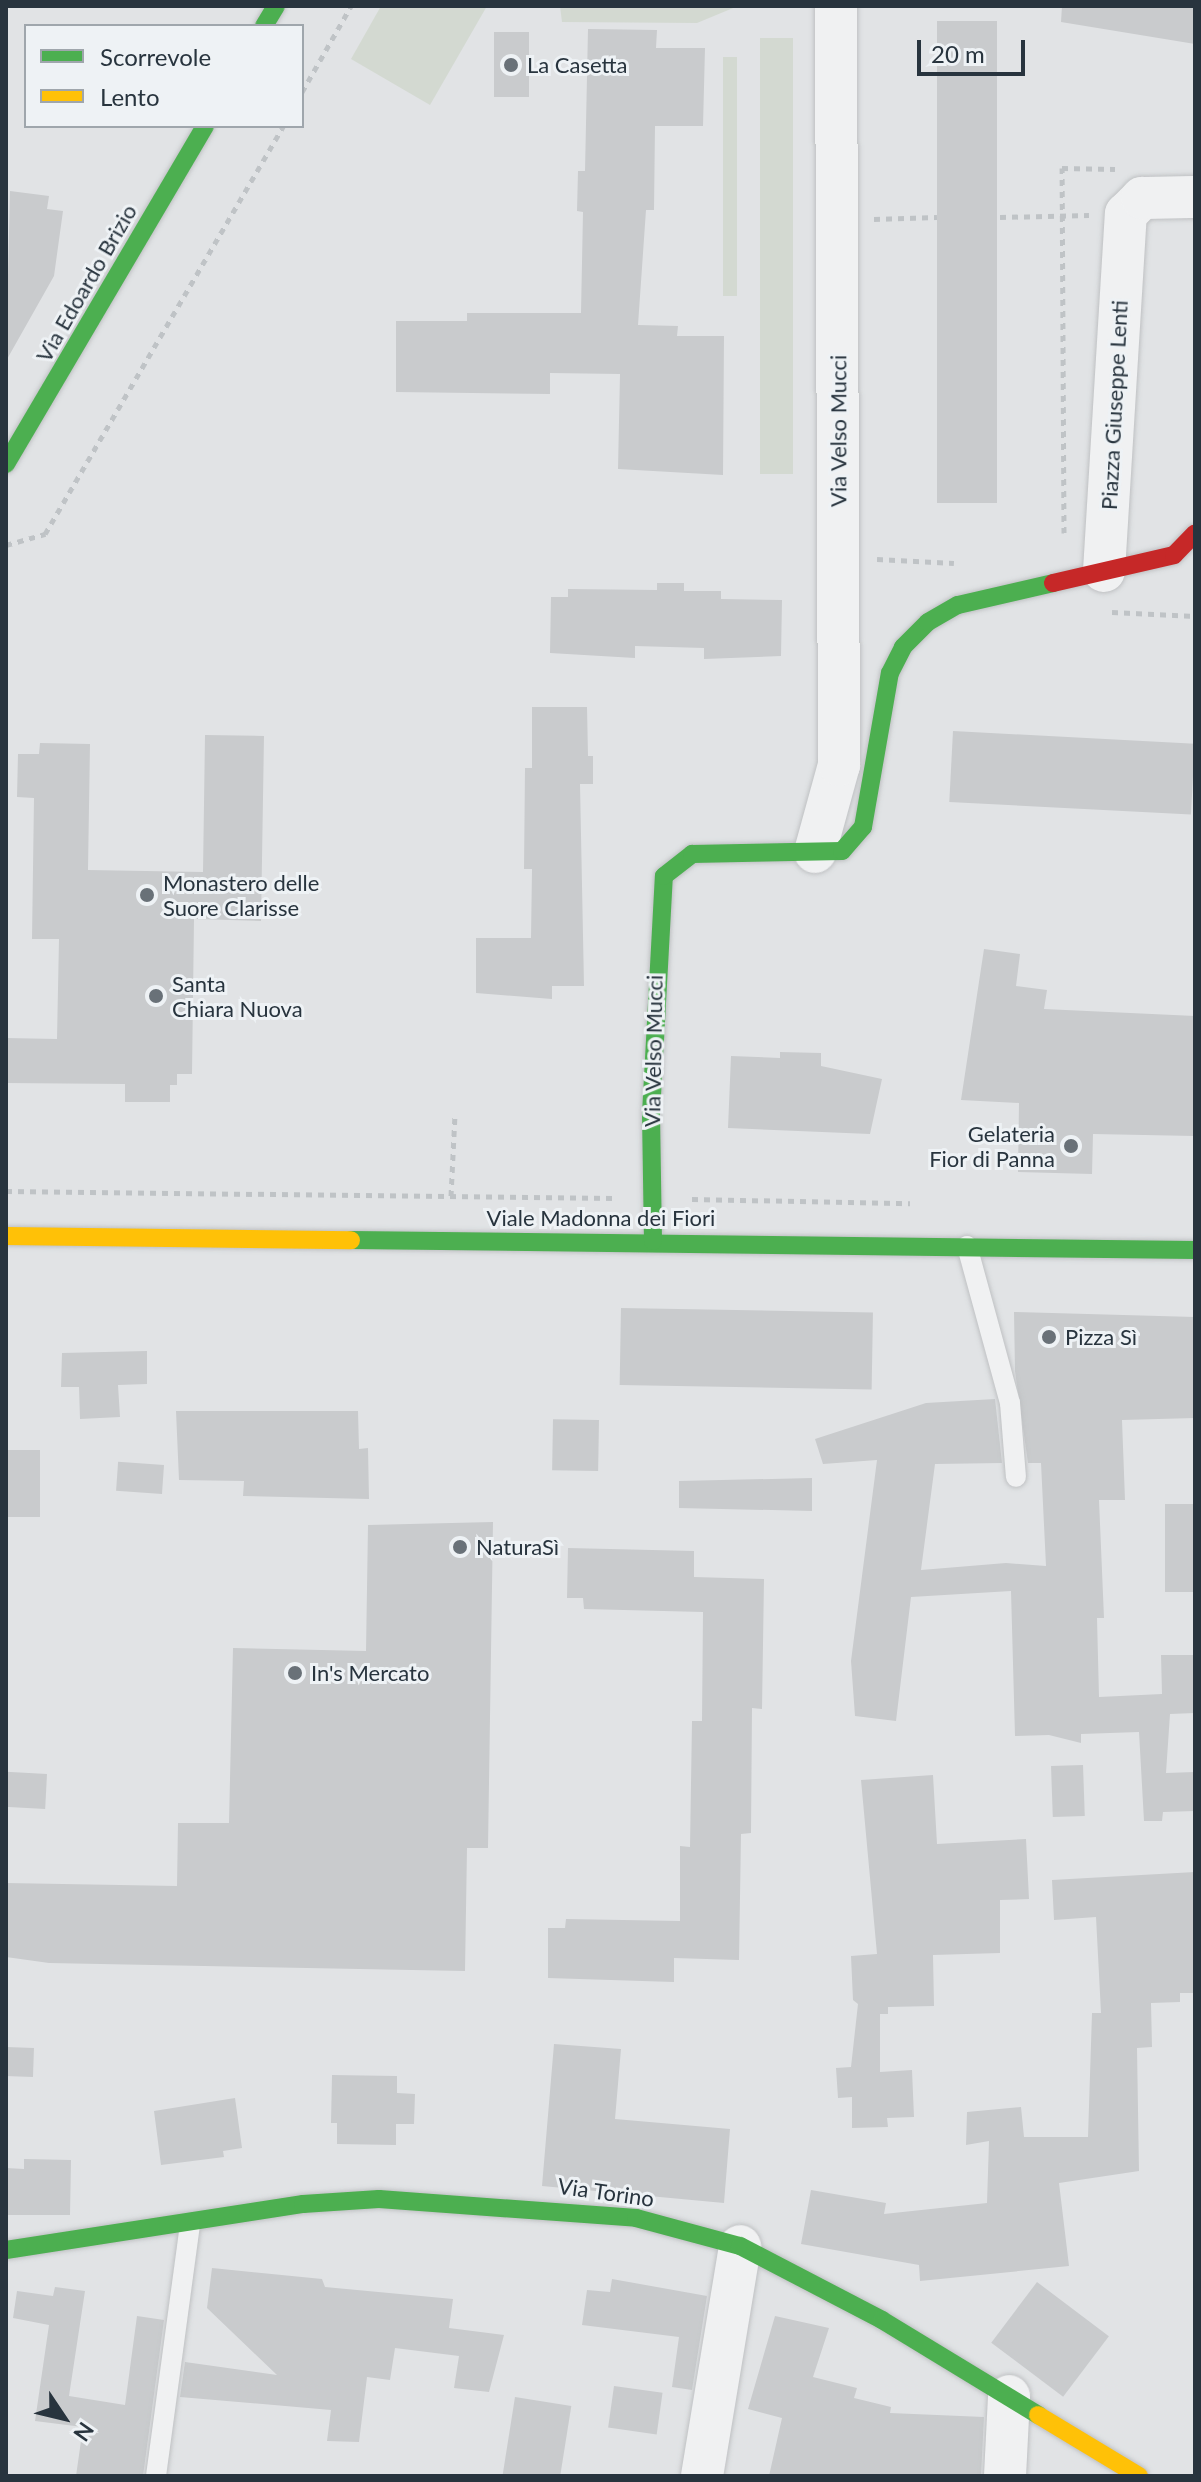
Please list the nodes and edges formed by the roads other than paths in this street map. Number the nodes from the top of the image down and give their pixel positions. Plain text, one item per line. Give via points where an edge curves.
1 (276, 6) edge
2 (836, 6) edge
3 (265, 24) edge
4 (204, 128) edge
5 (1195, 197) edge
6 (6, 464) edge
7 (1195, 533) edge
8 (1104, 571) junction
9 (815, 852) junction
10 (6, 1236) edge
11 (653, 1241) junction
12 (967, 1246) junction
13 (1195, 1250) edge
14 (1016, 1477) dead end
15 (190, 2225) junction
16 (740, 2246) junction
17 (6, 2250) edge
18 (1009, 2396) junction
19 (156, 2476) edge
20 (702, 2476) edge
21 (1005, 2476) edge
22 (1139, 2476) edge

1 - 3 street
2 - 9 street, Via Velso Mucci via 839,765
4 - 6 street, Via Edoardo Brizio
5 - 8 street, Piazza Giuseppe Lenti via 1142,198 1126,214
7 - 8 street via 1174,555
8 - 9 street, Via Velso Mucci via 958,605 928,622 903,647 890,673 863,827 842,851
9 - 11 street, Via Velso Mucci via 692,854 664,876 655,975
10 - 11 street, Viale Madonna dei Fiori
11 - 12 street, Viale Madonna dei Fiori
12 - 13 street, Viale Madonna dei Fiori
12 - 14 lane via 1010,1403
15 - 16 street, Via Torino via 303,2204 379,2199 636,2218
15 - 17 street, Via Torino
15 - 19 lane
16 - 18 street, Via Torino via 882,2320
16 - 20 street
18 - 21 street
18 - 22 street, Via Torino

